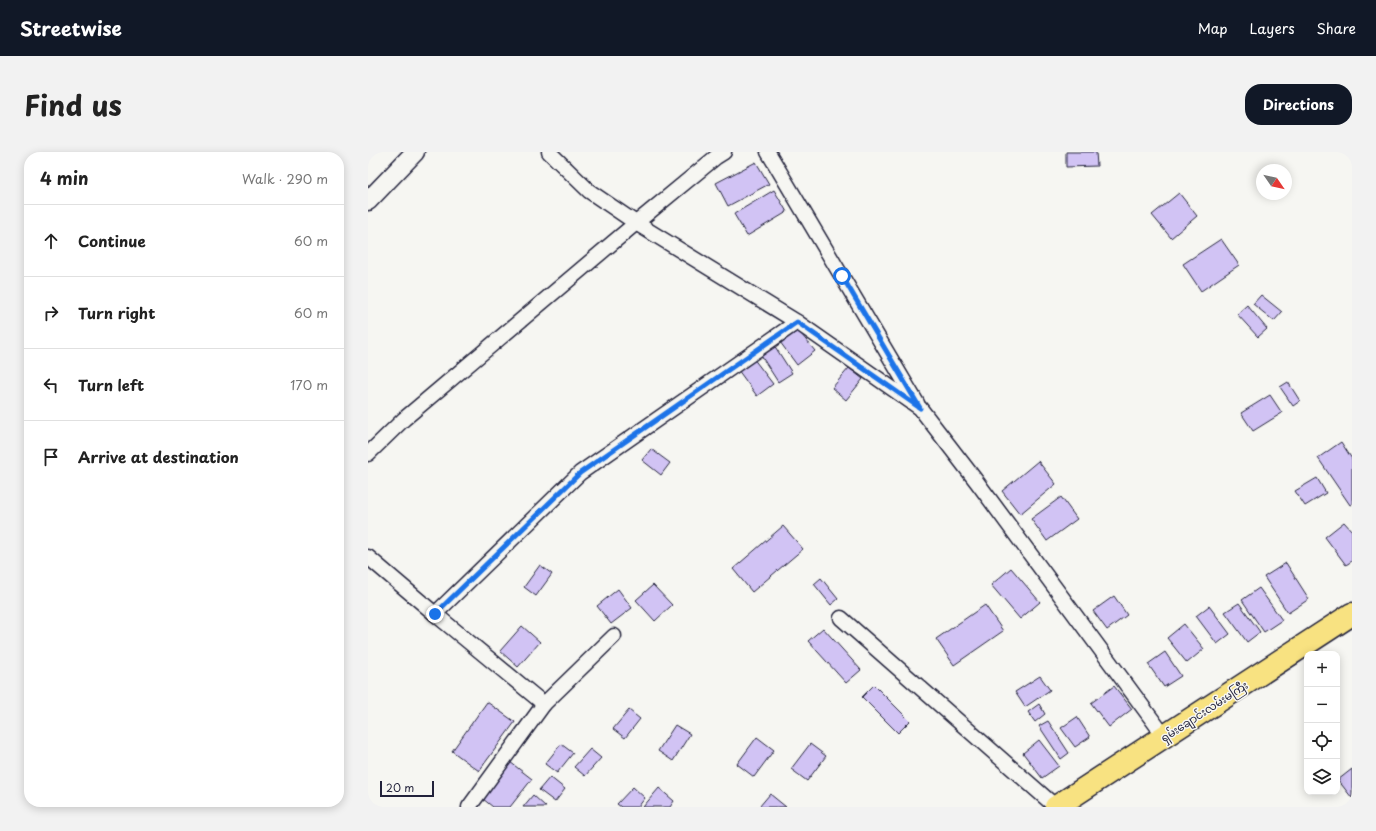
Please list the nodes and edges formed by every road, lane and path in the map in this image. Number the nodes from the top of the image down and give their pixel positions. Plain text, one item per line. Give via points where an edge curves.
1 (415, 152) edge
2 (549, 152) edge
3 (724, 152) edge
4 (768, 152) edge
5 (368, 201) edge
6 (636, 223) junction
7 (797, 322) junction
8 (920, 408) junction
9 (368, 454) edge
10 (368, 557) edge
11 (435, 614) junction
12 (1352, 614) edge
13 (840, 618) dead end
14 (614, 636) dead end
15 (544, 704) junction
16 (1165, 736) junction
17 (469, 807) edge
18 (1056, 807) edge

1 - 5 street
2 - 6 street via 589,191
3 - 6 street
4 - 8 street
6 - 7 street
6 - 9 street via 404,419
7 - 8 street
7 - 11 street via 580,473
8 - 16 street
10 - 11 street
11 - 15 street
12 - 16 main road, ရှမ်းချောင်းလမ်းမကြီး
13 - 18 street
14 - 15 street
15 - 17 street
16 - 18 main road, ရှမ်းချောင်းလမ်းမကြီး

